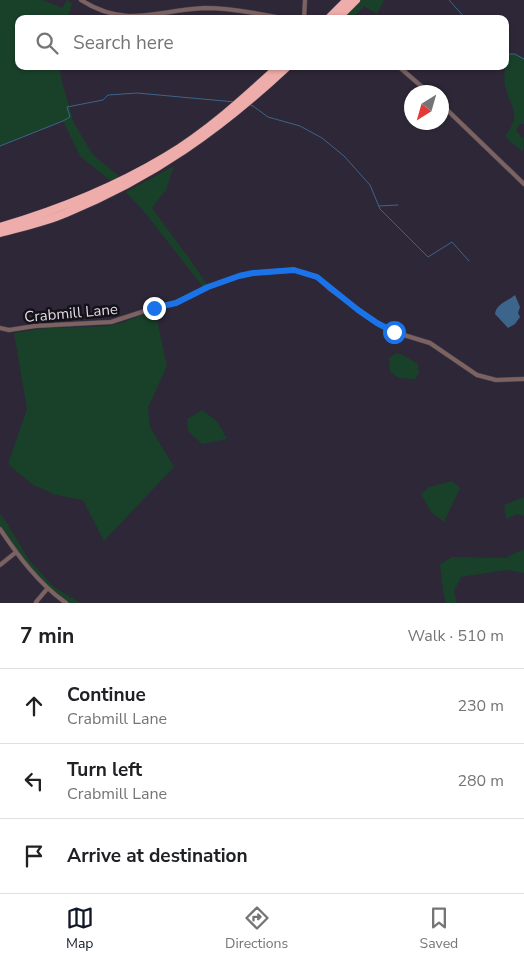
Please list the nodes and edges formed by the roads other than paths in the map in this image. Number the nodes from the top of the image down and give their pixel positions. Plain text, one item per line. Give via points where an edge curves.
1 (82, 0) edge
2 (305, 0) edge
3 (347, 0) edge
4 (356, 0) edge
5 (120, 15) edge
6 (158, 15) edge
7 (269, 15) edge
8 (304, 15) edge
9 (332, 15) edge
10 (341, 15) edge
11 (274, 70) edge
12 (284, 70) edge
13 (403, 70) edge
14 (420, 85) edge
15 (449, 112) edge
16 (524, 184) edge
17 (0, 227) edge
18 (0, 233) edge
19 (0, 328) edge
20 (524, 379) edge
21 (0, 529) edge
22 (16, 553) junction
23 (0, 565) edge
24 (47, 589) junction
25 (36, 602) edge
26 (66, 603) edge

1 - 5 street via 110,14
2 - 8 street
3 - 9 highway
4 - 10 highway
6 - 7 street via 207,8
11 - 17 highway via 226,113 165,157 93,195
12 - 18 highway via 231,117 166,163 126,186 64,214
13 - 14 street
15 - 16 street
19 - 20 street, Crabmill Lane via 9,330 124,320 176,303 231,278 294,270 317,277 377,323 430,343 477,375 496,380
21 - 22 street
22 - 23 street
22 - 24 street
24 - 25 street
24 - 26 street

